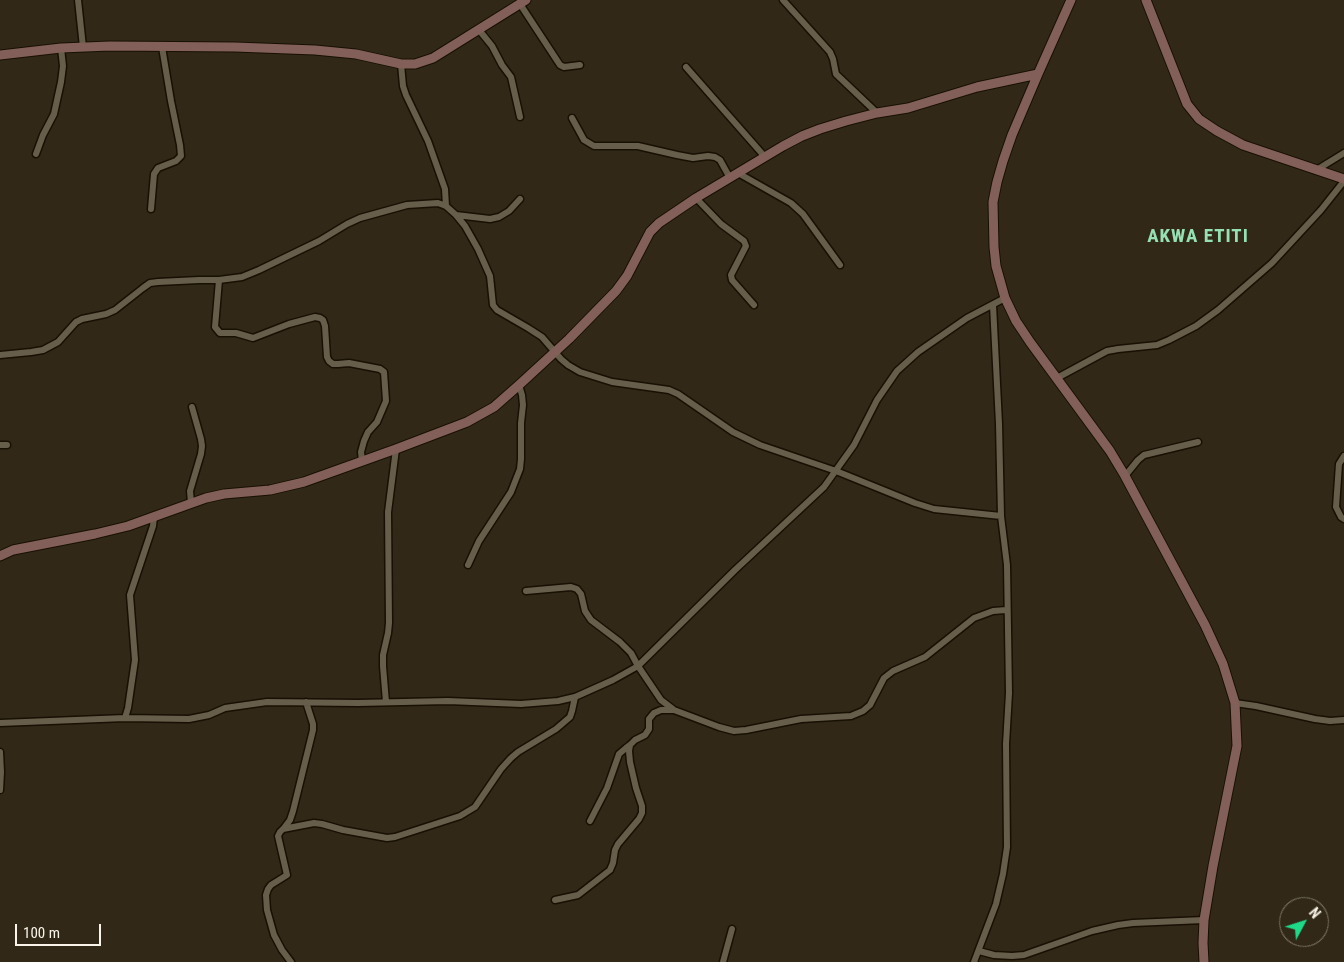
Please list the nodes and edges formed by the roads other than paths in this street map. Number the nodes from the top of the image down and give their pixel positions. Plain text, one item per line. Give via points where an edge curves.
1 (78, 0) edge
2 (782, 0) edge
3 (1071, 0) edge
4 (1146, 0) edge
5 (523, 2) edge
6 (479, 30) junction
7 (82, 47) junction
8 (162, 47) junction
9 (61, 48) junction
10 (0, 55) edge
11 (401, 64) junction
12 (580, 65) dead end
13 (686, 68) dead end
14 (1038, 74) junction
15 (878, 113) junction
16 (520, 117) dead end
17 (572, 118) dead end
18 (1344, 153) edge
19 (36, 154) dead end
20 (765, 157) junction
21 (1318, 169) junction
22 (734, 176) junction
23 (1344, 180) edge
24 (696, 198) junction
25 (520, 199) dead end
26 (446, 206) junction
27 (152, 209) dead end
28 (456, 215) junction
29 (840, 265) dead end
30 (219, 280) junction
31 (1005, 298) junction
32 (754, 305) dead end
33 (993, 305) junction
34 (555, 352) junction
35 (0, 355) edge
36 (1056, 378) junction
37 (519, 385) junction
38 (192, 407) dead end
39 (1198, 442) dead end
40 (396, 449) junction
41 (1344, 456) edge
42 (362, 461) junction
43 (836, 471) junction
44 (1126, 476) junction
45 (191, 503) junction
46 (1001, 516) junction
47 (154, 517) junction
48 (1344, 519) edge
49 (0, 556) edge
50 (468, 565) dead end
51 (526, 591) dead end
52 (1006, 610) junction
53 (638, 666) junction
54 (575, 697) junction
55 (306, 702) junction
56 (386, 702) junction
57 (1235, 703) junction
58 (674, 710) junction
59 (125, 718) junction
60 (1344, 720) edge
61 (0, 723) edge
62 (630, 745) junction
63 (0, 752) edge
64 (1, 772) edge
65 (0, 790) edge
66 (590, 821) dead end
67 (283, 829) junction
68 (555, 900) dead end
69 (1204, 920) junction
70 (732, 929) dead end
71 (979, 951) junction
72 (290, 962) edge
73 (723, 962) edge
74 (974, 962) edge
75 (1204, 962) edge

1 - 7 street
2 - 15 street via 830,52 836,74
3 - 14 main road
4 - 21 main road via 1187,104 1199,118 1243,145
5 - 6 main road
5 - 12 street via 560,65
6 - 11 main road via 433,58 415,64
6 - 16 street via 511,77
7 - 8 main road
7 - 9 main road
8 - 11 main road via 315,50 356,54
8 - 27 street via 181,156 158,168 154,174
9 - 10 main road
9 - 19 street via 62,82 54,114
11 - 26 street via 403,86 428,141 445,189
13 - 20 street
14 - 15 main road
14 - 31 main road via 1012,135 993,202 996,266
15 - 20 main road via 802,136
17 - 22 street via 584,140 594,146 638,146 677,156 715,157
18 - 21 street
20 - 22 main road
21 - 23 main road
22 - 24 main road
22 - 29 street via 791,203 803,214
23 - 36 street via 1272,263 1196,326 1157,345 1107,351
24 - 32 street via 721,224 744,241 746,246 731,275
24 - 34 main road via 650,232 616,291
25 - 28 street via 499,217
26 - 28 street
26 - 30 street via 438,203 407,205 360,218 259,270 242,277
28 - 34 street via 478,249 490,276 496,310 542,337
30 - 35 street via 150,283 115,310 76,322 58,342 43,350
30 - 42 street via 215,327 220,333 253,338 289,324 320,318 325,326 329,361 384,372 386,400 364,441
31 - 33 street
31 - 36 main road via 1016,321
33 - 43 street via 967,318 897,370
33 - 46 street
34 - 37 main road
34 - 43 street via 580,372 612,382 669,390 742,437
36 - 44 main road
37 - 40 main road via 482,415
37 - 50 street via 523,405 520,469 511,492 479,541
38 - 45 street via 202,446 190,491
39 - 44 street via 1144,456
40 - 42 main road
40 - 56 street via 388,512 389,623 383,655
41 - 48 street via 1339,464 1336,507
42 - 45 main road via 292,486 224,494
43 - 46 street via 934,509
43 - 53 street via 824,487
44 - 57 main road via 1205,625 1223,664
45 - 47 main road
46 - 52 street via 1007,564
47 - 49 main road
47 - 59 street via 130,594 135,660
51 - 53 street via 577,589 591,620 620,642
52 - 58 street via 974,618 925,657 893,670 884,678 870,705 851,716 801,719 734,730
52 - 71 street via 1009,693 1007,847 996,904
53 - 54 street
53 - 58 street via 661,700
54 - 56 street via 521,704 448,700
54 - 67 street via 570,717 511,758 475,807 460,816 387,838 314,823
55 - 56 street
55 - 59 street via 244,704 189,719
55 - 67 street via 313,730 293,811
57 - 60 street via 1315,719
57 - 69 main road via 1237,746
58 - 62 street via 661,710 654,714 649,719 645,735
59 - 61 street
62 - 66 street via 619,754
62 - 68 street via 642,813 618,844 610,870 578,895
63 - 64 street
64 - 65 street
67 - 72 street via 278,836 287,875 268,889 266,910 274,936
69 - 71 street via 1118,925 1024,955 994,955
69 - 75 main road
70 - 73 street
71 - 74 street

